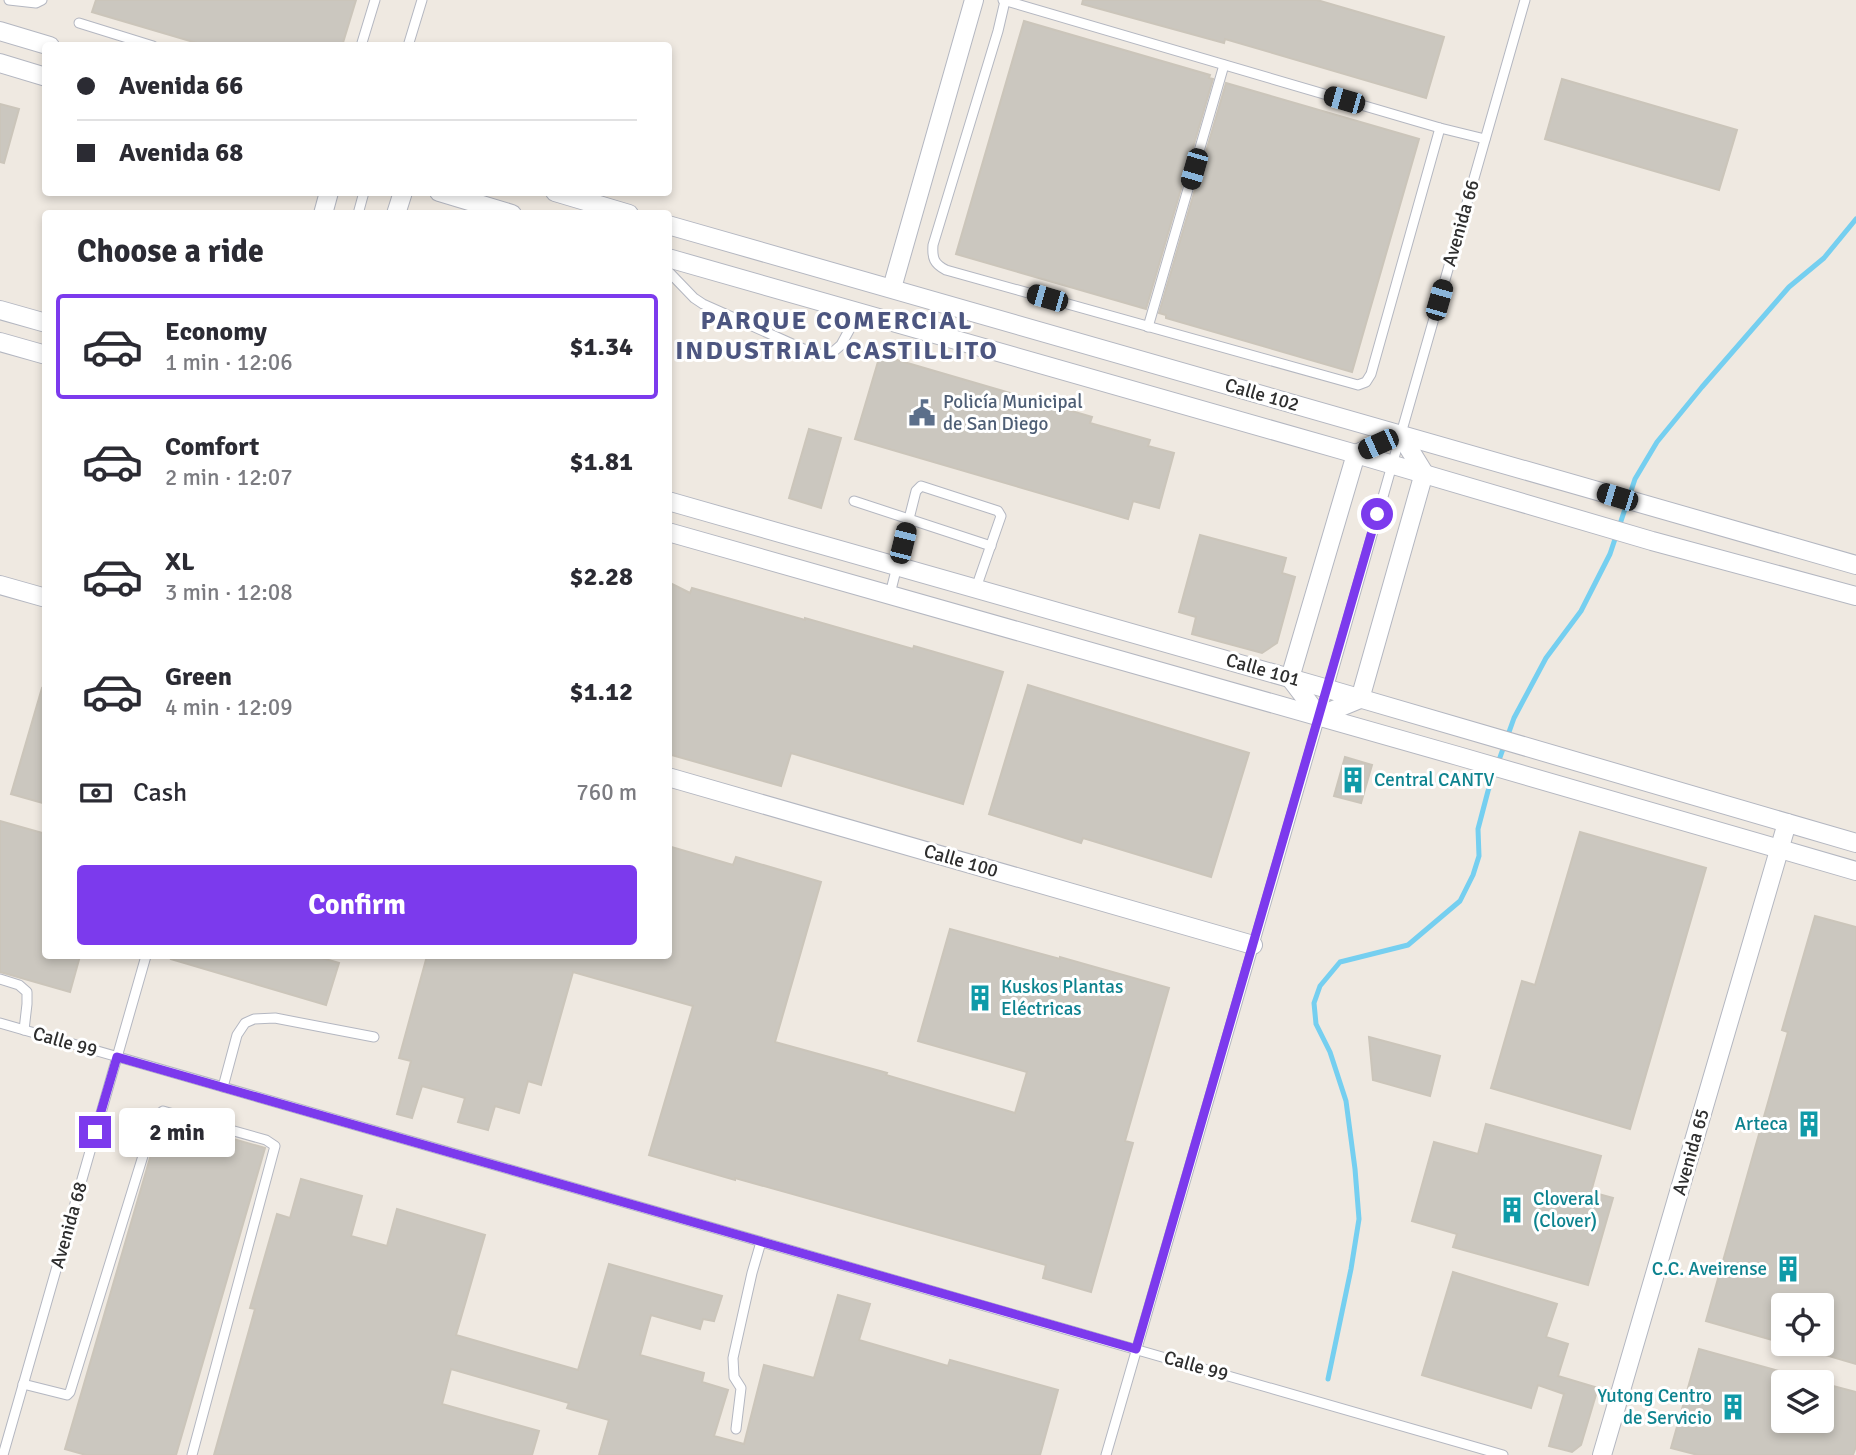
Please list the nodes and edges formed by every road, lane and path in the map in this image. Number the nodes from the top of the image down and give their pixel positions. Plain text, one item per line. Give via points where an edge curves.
1 (9, 0) edge
2 (42, 0) edge
3 (375, 0) edge
4 (422, 0) edge
5 (974, 0) edge
6 (1525, 0) edge
7 (1004, 1) edge
8 (79, 23) dead end
9 (0, 31) edge
10 (140, 42) edge
11 (361, 42) edge
12 (409, 42) edge
13 (42, 44) edge
14 (0, 63) edge
15 (1224, 65) junction
16 (42, 76) edge
17 (1440, 128) junction
18 (1485, 139) junction
19 (452, 196) edge
20 (568, 196) edge
21 (499, 210) edge
22 (616, 210) edge
23 (672, 226) edge
24 (672, 259) edge
25 (672, 275) edge
26 (892, 288) junction
27 (0, 310) edge
28 (859, 312) junction
29 (42, 322) edge
30 (1148, 327) junction
31 (0, 342) edge
32 (42, 354) edge
33 (1400, 434) junction
34 (1356, 454) junction
35 (1391, 464) junction
36 (1424, 473) junction
37 (854, 500) dead end
38 (672, 502) edge
39 (909, 520) junction
40 (672, 532) edge
41 (990, 546) junction
42 (1856, 565) edge
43 (897, 566) junction
44 (0, 585) edge
45 (976, 589) junction
46 (890, 594) junction
47 (1856, 596) edge
48 (42, 597) edge
49 (1290, 678) junction
50 (1328, 689) junction
51 (1360, 699) junction
52 (1319, 716) junction
53 (672, 778) edge
54 (1787, 823) junction
55 (1856, 843) edge
56 (1780, 849) junction
57 (1856, 871) edge
58 (1252, 945) junction
59 (145, 959) edge
60 (0, 979) edge
61 (0, 1023) edge
62 (24, 1030) junction
63 (374, 1037) dead end
64 (117, 1057) junction
65 (223, 1087) junction
66 (761, 1242) junction
67 (1136, 1349) junction
68 (23, 1384) junction
69 (736, 1429) dead end
70 (3, 1455) edge
71 (192, 1455) edge
72 (1106, 1455) edge
73 (1503, 1455) edge
74 (1602, 1455) edge

1 - 2 lane
3 - 11 lane
4 - 12 lane
5 - 26 street
6 - 18 lane, Avenida 66
7 - 15 lane
7 - 30 lane via 932,256 946,270
8 - 10 lane
9 - 13 street
14 - 16 street
15 - 17 lane
15 - 30 lane
17 - 18 lane
17 - 30 lane via 1366,382 1347,383
18 - 33 lane, Avenida 66
19 - 21 street
20 - 22 street
23 - 26 street, Calle 102
24 - 28 street, Calle 102
25 - 28 lane via 703,304 817,355 841,345
26 - 33 street, Calle 102
27 - 29 street
28 - 34 street, Calle 102
31 - 32 street
33 - 34 street
33 - 35 lane, Avenida 66
33 - 36 street
33 - 42 street, Calle 102
34 - 35 street, Calle 102
34 - 49 street
35 - 36 street, Calle 102
35 - 50 lane, Avenida 66
36 - 47 street, Calle 102
36 - 51 street
37 - 39 lane
38 - 43 street, Calle 101
39 - 41 lane
39 - 41 lane via 921,486 998,510 1001,516
39 - 43 lane
40 - 46 street, Calle 101
41 - 45 lane
43 - 45 street, Calle 101
43 - 46 lane
44 - 48 street
45 - 49 street, Calle 101
46 - 52 street, Calle 101
49 - 50 street, Calle 101
49 - 52 street
50 - 51 street, Calle 101
50 - 52 lane, Avenida 66
51 - 52 street
51 - 54 street, Calle 101
52 - 56 street, Calle 101
52 - 58 lane, Avenida 66
53 - 58 street, Calle 100
54 - 55 street, Calle 101
54 - 56 street, Avenida 65
56 - 57 street, Calle 101
56 - 74 street, Avenida 65
58 - 67 lane, Avenida 66
59 - 64 lane, Avenida 68
60 - 62 lane via 27,992
61 - 62 lane, Calle 99
62 - 64 lane, Calle 99
63 - 65 lane via 275,1018 254,1019 237,1035
64 - 65 lane, Calle 99
64 - 68 lane, Avenida 68
65 - 66 lane, Calle 99
66 - 67 lane, Calle 99
66 - 69 lane via 733,1358 734,1377 741,1388
67 - 72 lane, Avenida 66
67 - 73 lane, Calle 99
68 - 70 lane, Avenida 68
68 - 71 lane via 70,1392 155,1117 163,1111 265,1140 275,1146

